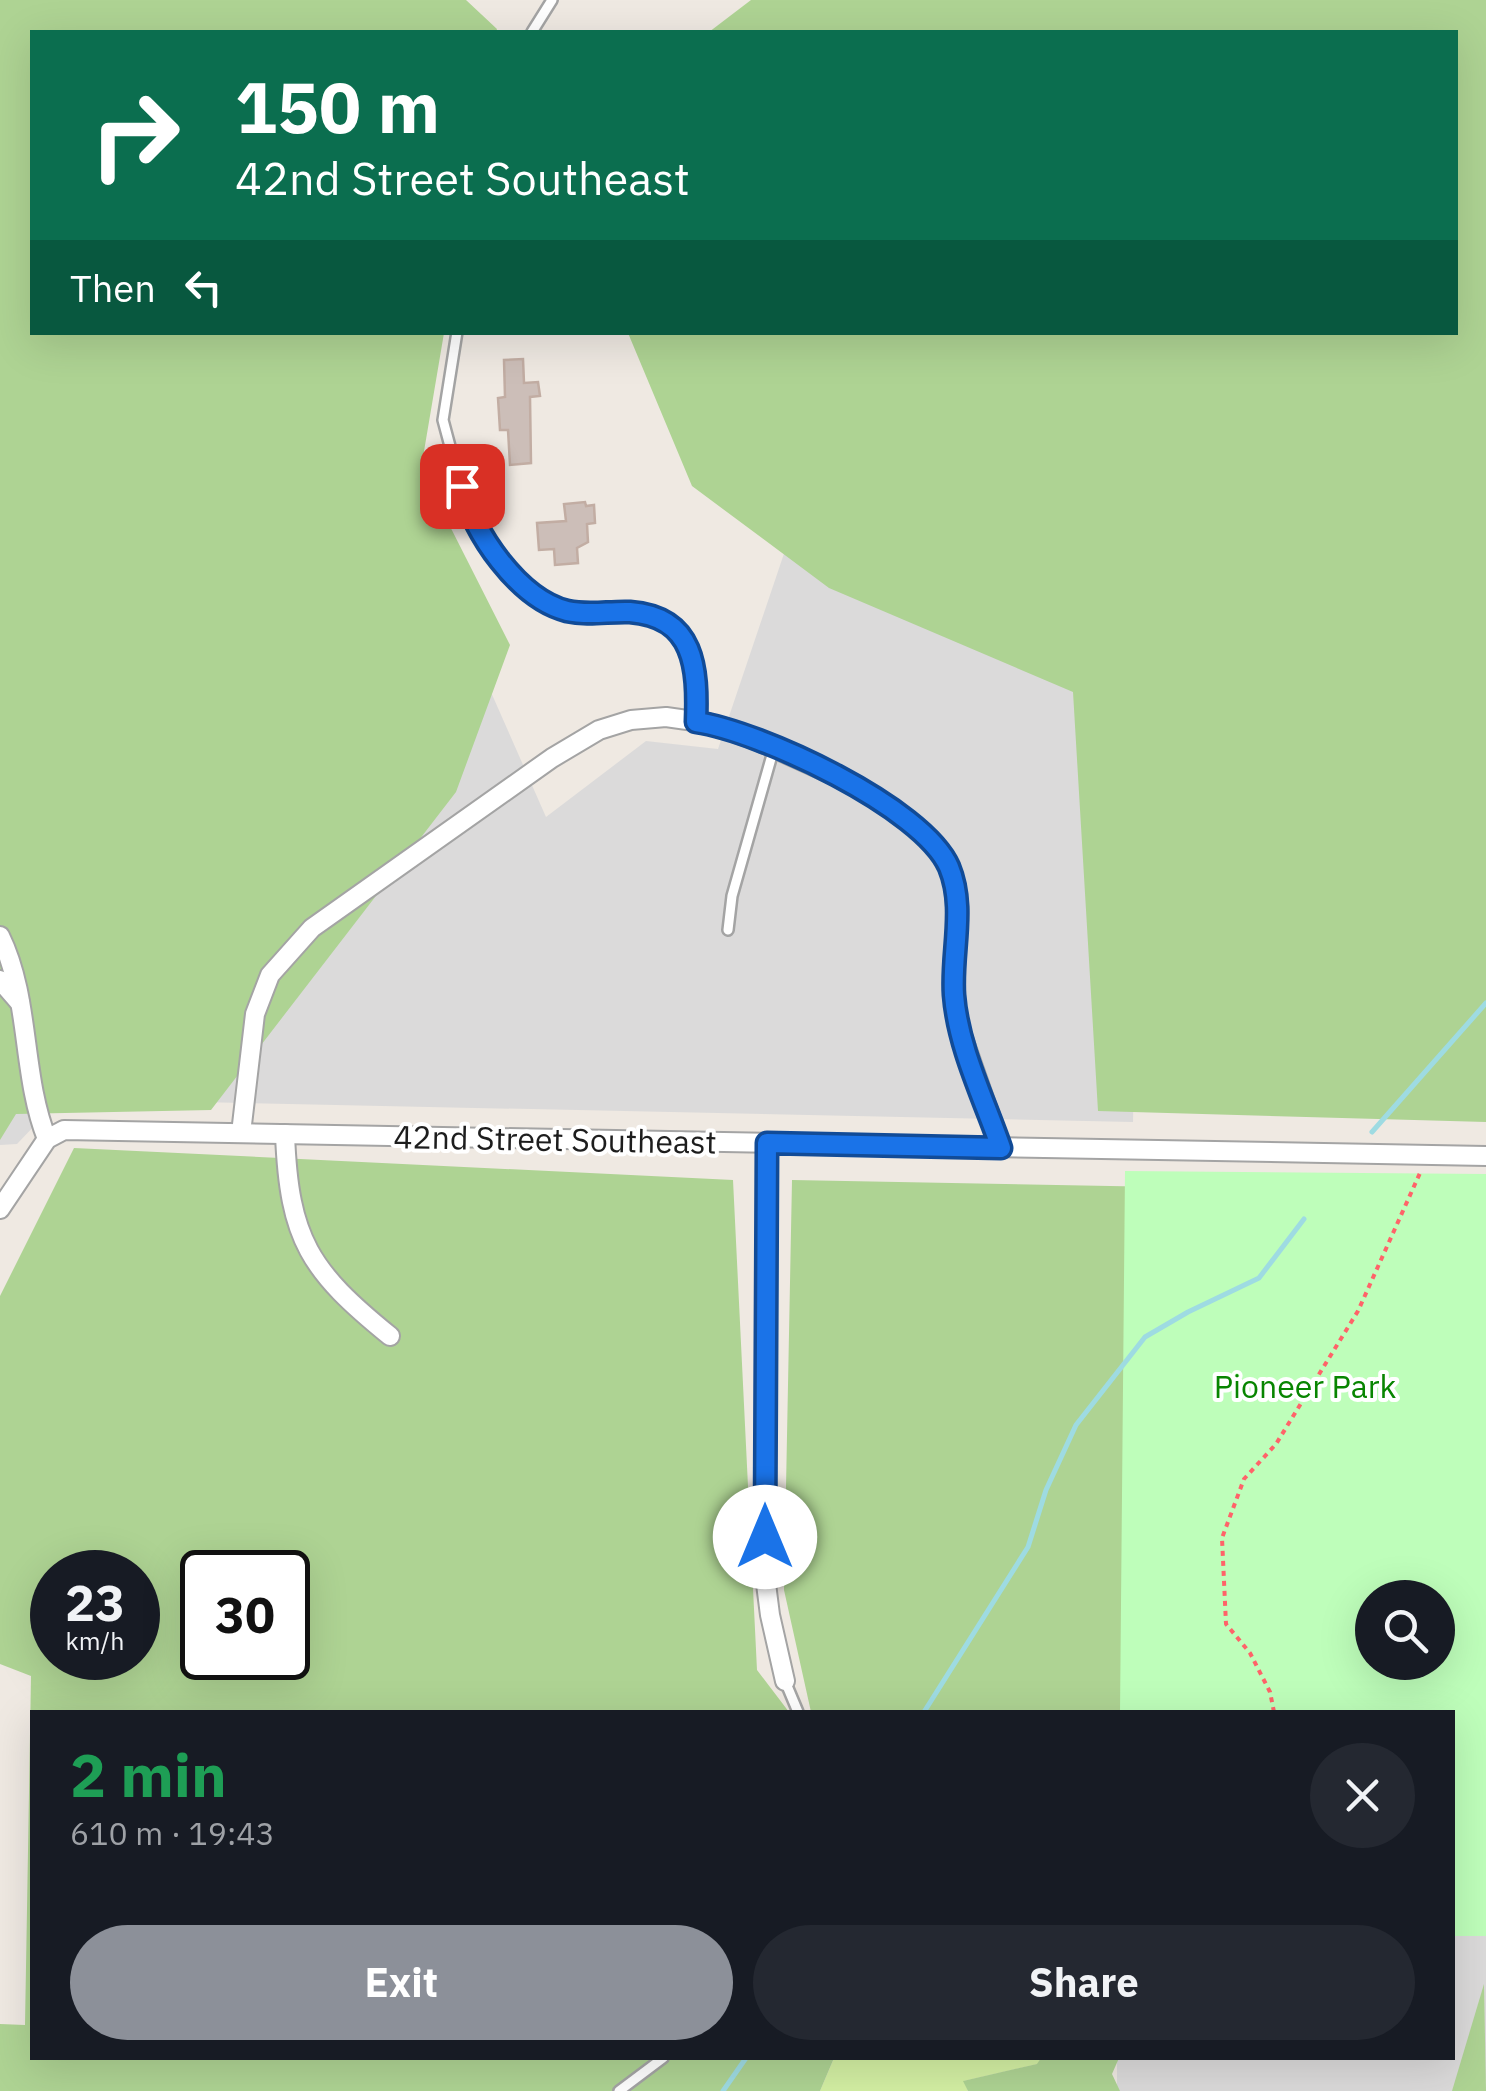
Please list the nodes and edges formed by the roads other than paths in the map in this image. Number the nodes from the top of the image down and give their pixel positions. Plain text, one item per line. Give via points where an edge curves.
1 (552, 0) edge
2 (533, 30) edge
3 (456, 335) edge
4 (697, 689) joint
5 (696, 722) junction
6 (774, 748) junction
7 (728, 930) dead end
8 (0, 936) edge
9 (0, 980) edge
10 (20, 1003) junction
11 (241, 1133) junction
12 (285, 1134) junction
13 (47, 1139) junction
14 (767, 1143) junction
15 (1001, 1148) junction
16 (1486, 1156) edge
17 (0, 1209) edge
18 (390, 1336) dead end
19 (785, 1681) joint
20 (797, 1710) edge
21 (661, 2060) edge
22 (619, 2091) edge

1 - 2 lane
3 - 4 lane via 444,420 467,510 492,549 532,596 566,611 628,612 678,629
4 - 5 street
5 - 6 street
5 - 11 street via 666,717 599,730 312,928 270,976 255,1014
6 - 7 lane
6 - 15 street via 849,782 912,823 949,866 958,902 959,1027
8 - 10 street
9 - 10 street
10 - 13 street
11 - 12 street, 42nd Street Southeast
11 - 13 street, 42nd Street Southeast via 64,1130
12 - 14 street, 42nd Street Southeast
12 - 18 street via 288,1184 320,1272
13 - 17 street
14 - 15 street, 42nd Street Southeast
14 - 19 street via 765,1576
15 - 16 street, 42nd Street Southeast
19 - 20 lane
21 - 22 lane

